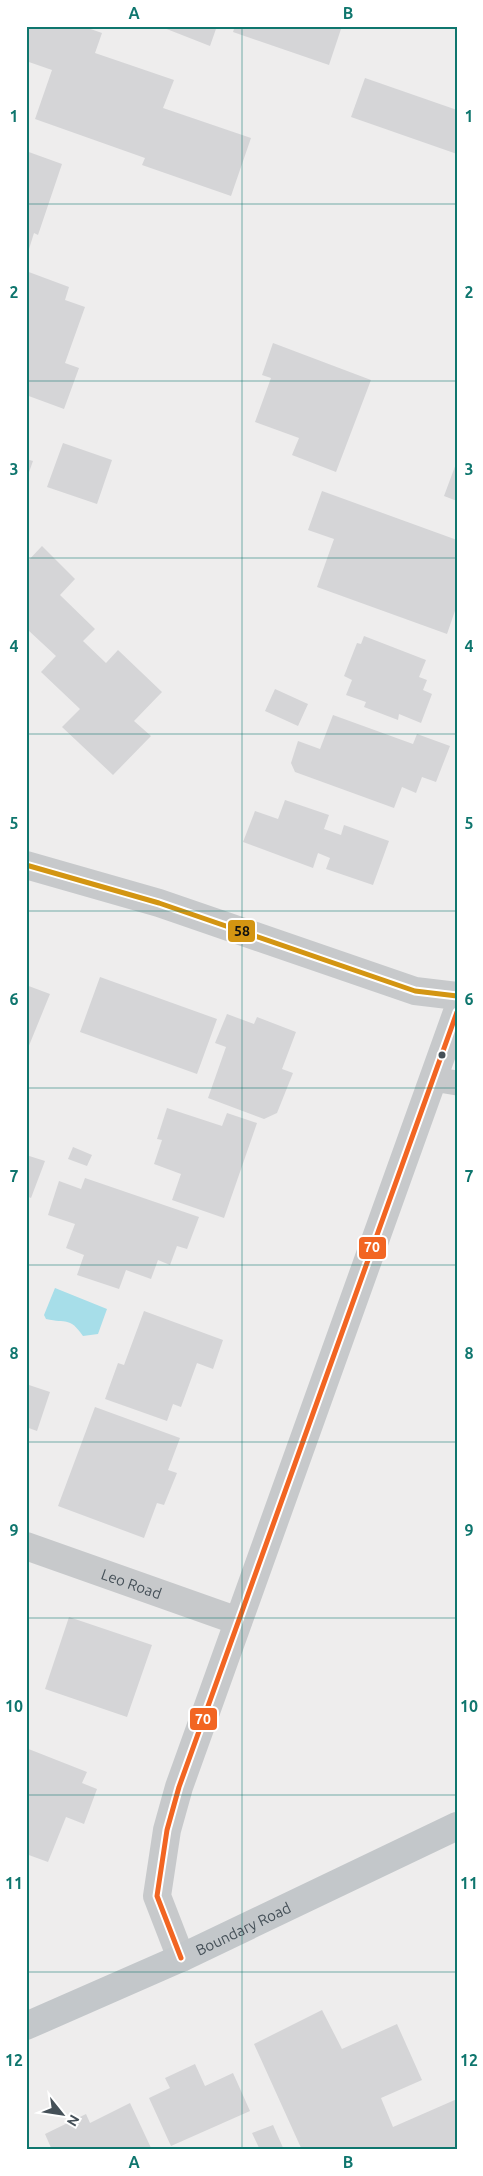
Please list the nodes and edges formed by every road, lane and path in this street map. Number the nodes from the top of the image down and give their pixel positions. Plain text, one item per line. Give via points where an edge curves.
1 (26, 865) edge
2 (457, 996) edge
3 (457, 1012) edge
4 (445, 1081) edge
5 (26, 1546) edge
6 (238, 1621) junction
7 (457, 1826) edge
8 (181, 1958) junction
9 (26, 2026) edge

1 - 2 street via 159,903 415,991
3 - 4 street
4 - 6 street
5 - 6 street, Leo Road
6 - 8 street via 167,1830 156,1896
7 - 8 main road, Boundary Road
8 - 9 main road, Boundary Road

